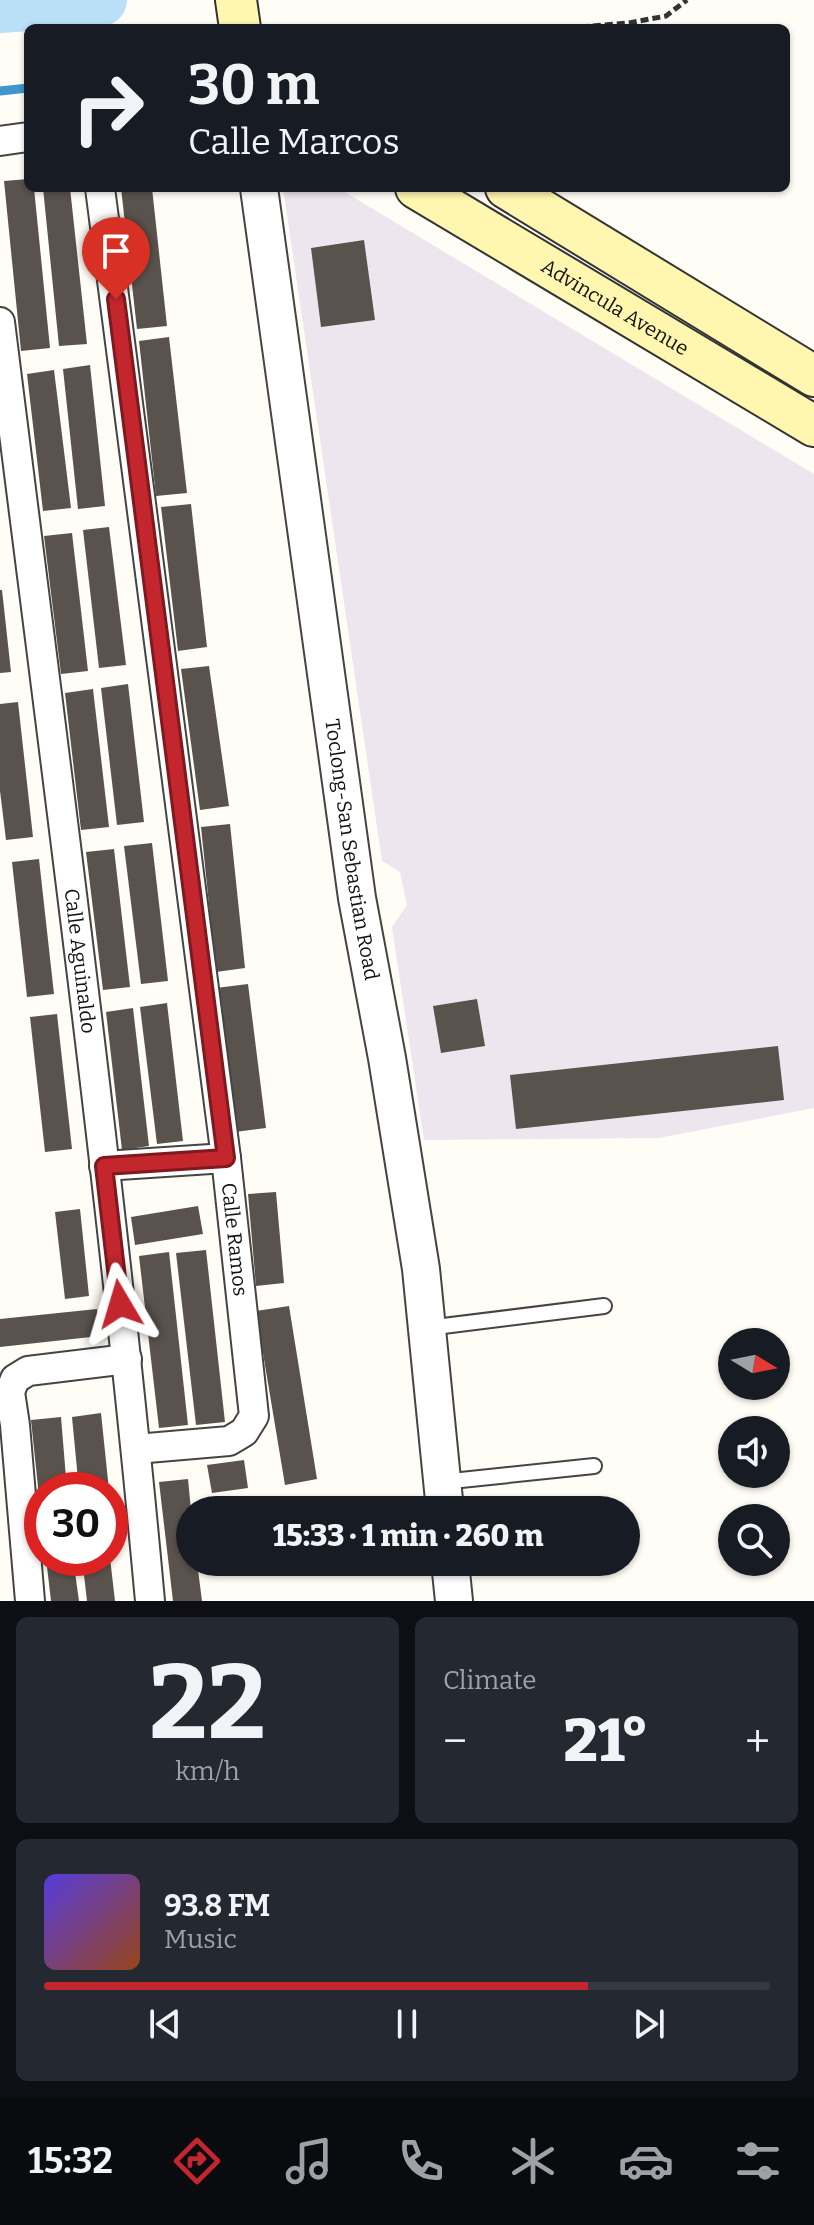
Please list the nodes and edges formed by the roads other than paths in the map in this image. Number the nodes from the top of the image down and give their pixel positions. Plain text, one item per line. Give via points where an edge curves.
1 (24, 138) edge
2 (0, 141) edge
3 (101, 192) edge
4 (260, 192) edge
5 (423, 192) edge
6 (513, 192) edge
7 (0, 322) edge
8 (814, 376) edge
9 (814, 426) edge
10 (226, 1158) junction
11 (104, 1166) junction
12 (604, 1306) dead end
13 (427, 1328) junction
14 (127, 1359) junction
15 (8, 1426) edge
16 (136, 1449) junction
17 (594, 1466) dead end
18 (443, 1496) edge
19 (451, 1576) edge
20 (30, 1601) edge
21 (150, 1601) edge
22 (454, 1601) edge

1 - 2 street
3 - 10 street, Calle Ramos
4 - 13 street, Toclong-San Sebastian Road via 357,898
5 - 9 main road, Advincula Avenue
6 - 8 main road
7 - 11 street, Calle Aguinaldo
10 - 11 street
10 - 16 street, Calle Ramos via 254,1416 244,1432 229,1441
11 - 14 street, Calle Aguinaldo
12 - 13 lane
13 - 18 street, Toclong-San Sebastian Road
14 - 15 street via 28,1371 15,1379 10,1392
14 - 16 street, Calle Aguinaldo
15 - 20 street
16 - 21 street, Calle Aguinaldo
17 - 18 lane
19 - 22 street

